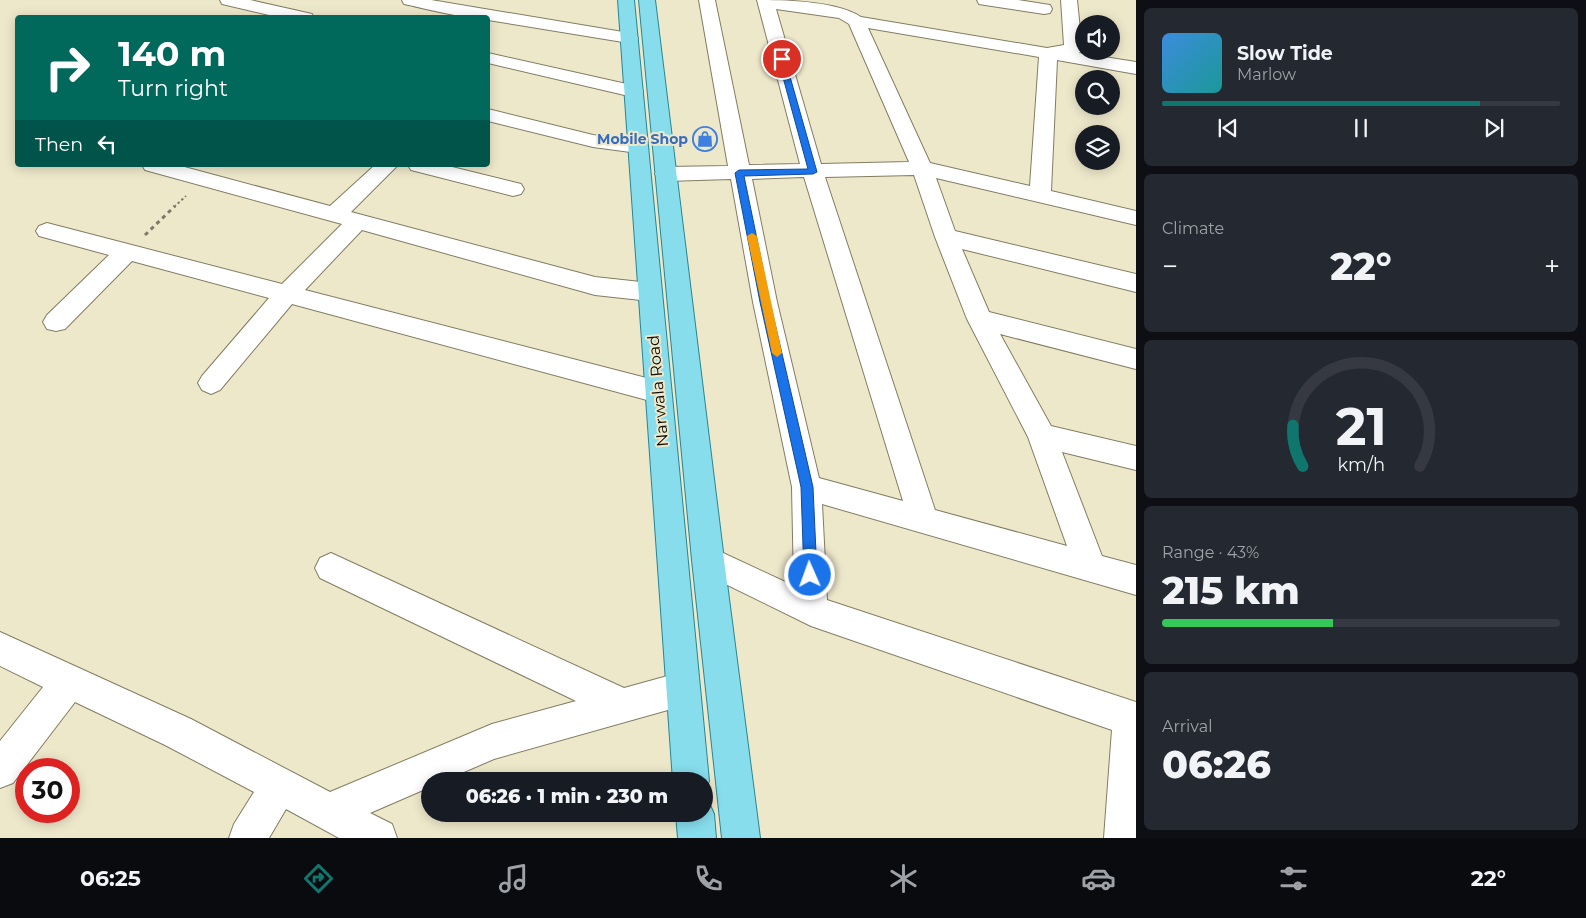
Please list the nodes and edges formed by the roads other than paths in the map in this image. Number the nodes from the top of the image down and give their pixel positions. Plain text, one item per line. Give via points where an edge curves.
1 (228, 0) edge
2 (314, 0) edge
3 (410, 0) edge
4 (626, 0) edge
5 (647, 0) edge
6 (707, 0) edge
7 (984, 0) edge
8 (1069, 0) edge
9 (765, 2) edge
10 (1044, 9) dead end
11 (475, 10) edge
12 (291, 15) edge
13 (301, 15) edge
14 (856, 21) junction
15 (629, 38) junction
16 (1048, 53) junction
17 (490, 58) edge
18 (1136, 68) edge
19 (633, 91) junction
20 (490, 115) edge
21 (638, 147) junction
22 (169, 167) edge
23 (386, 167) edge
24 (426, 167) edge
25 (922, 168) junction
26 (212, 172) edge
27 (813, 172) junction
28 (739, 173) junction
29 (666, 174) junction
30 (512, 189) dead end
31 (1040, 195) junction
32 (334, 215) junction
33 (1136, 218) edge
34 (358, 221) junction
35 (47, 232) dead end
36 (946, 237) junction
37 (127, 252) junction
38 (1136, 283) edge
39 (650, 292) junction
40 (287, 294) junction
41 (979, 319) junction
42 (56, 322) dead end
43 (1136, 359) edge
44 (211, 383) dead end
45 (658, 392) junction
46 (1042, 436) junction
47 (1136, 458) edge
48 (807, 487) junction
49 (924, 521) junction
50 (708, 560) junction
51 (1090, 566) junction
52 (331, 568) dead end
53 (1136, 580) edge
54 (811, 610) junction
55 (0, 649) edge
56 (69, 681) junction
57 (682, 688) junction
58 (622, 705) junction
59 (1133, 719) edge
60 (0, 770) edge
61 (691, 772) edge
62 (279, 785) junction
63 (328, 812) junction
64 (696, 822) edge
65 (248, 838) edge
66 (378, 838) edge
67 (697, 838) edge
68 (741, 838) edge
69 (1123, 838) edge

1 - 12 street
2 - 13 street
3 - 11 street
4 - 15 main road, Narwala Road
5 - 29 main road
6 - 28 street
7 - 10 street
8 - 16 street via 1073,49
9 - 14 street via 844,13
9 - 27 street
11 - 15 street
14 - 16 street
14 - 25 street
15 - 19 main road, Narwala Road
16 - 18 street
16 - 31 street
17 - 19 street
19 - 21 main road, Narwala Road
20 - 21 street via 593,141
21 - 39 main road, Narwala Road
22 - 26 street
23 - 32 street
24 - 30 street
25 - 27 street
25 - 31 street
25 - 36 street
26 - 32 street
27 - 28 street
27 - 49 street
28 - 29 street
28 - 48 street
29 - 50 main road
31 - 33 street
32 - 34 street
34 - 39 street via 595,286
34 - 40 street
35 - 37 street
36 - 38 street
36 - 41 street
37 - 40 street
37 - 42 street
39 - 45 main road, Narwala Road
40 - 44 street
40 - 45 street
41 - 43 street
41 - 46 street
45 - 57 main road, Narwala Road
46 - 47 street
46 - 51 street
48 - 49 street
48 - 54 street
49 - 51 street
50 - 54 street
50 - 68 main road
51 - 53 street
52 - 58 street
54 - 59 street
55 - 56 street
56 - 60 street
56 - 62 street via 178,732
57 - 58 street
57 - 61 main road, Narwala Road
58 - 63 street via 492,742
59 - 69 street
62 - 63 street
62 - 65 street
63 - 66 street
64 - 67 main road

